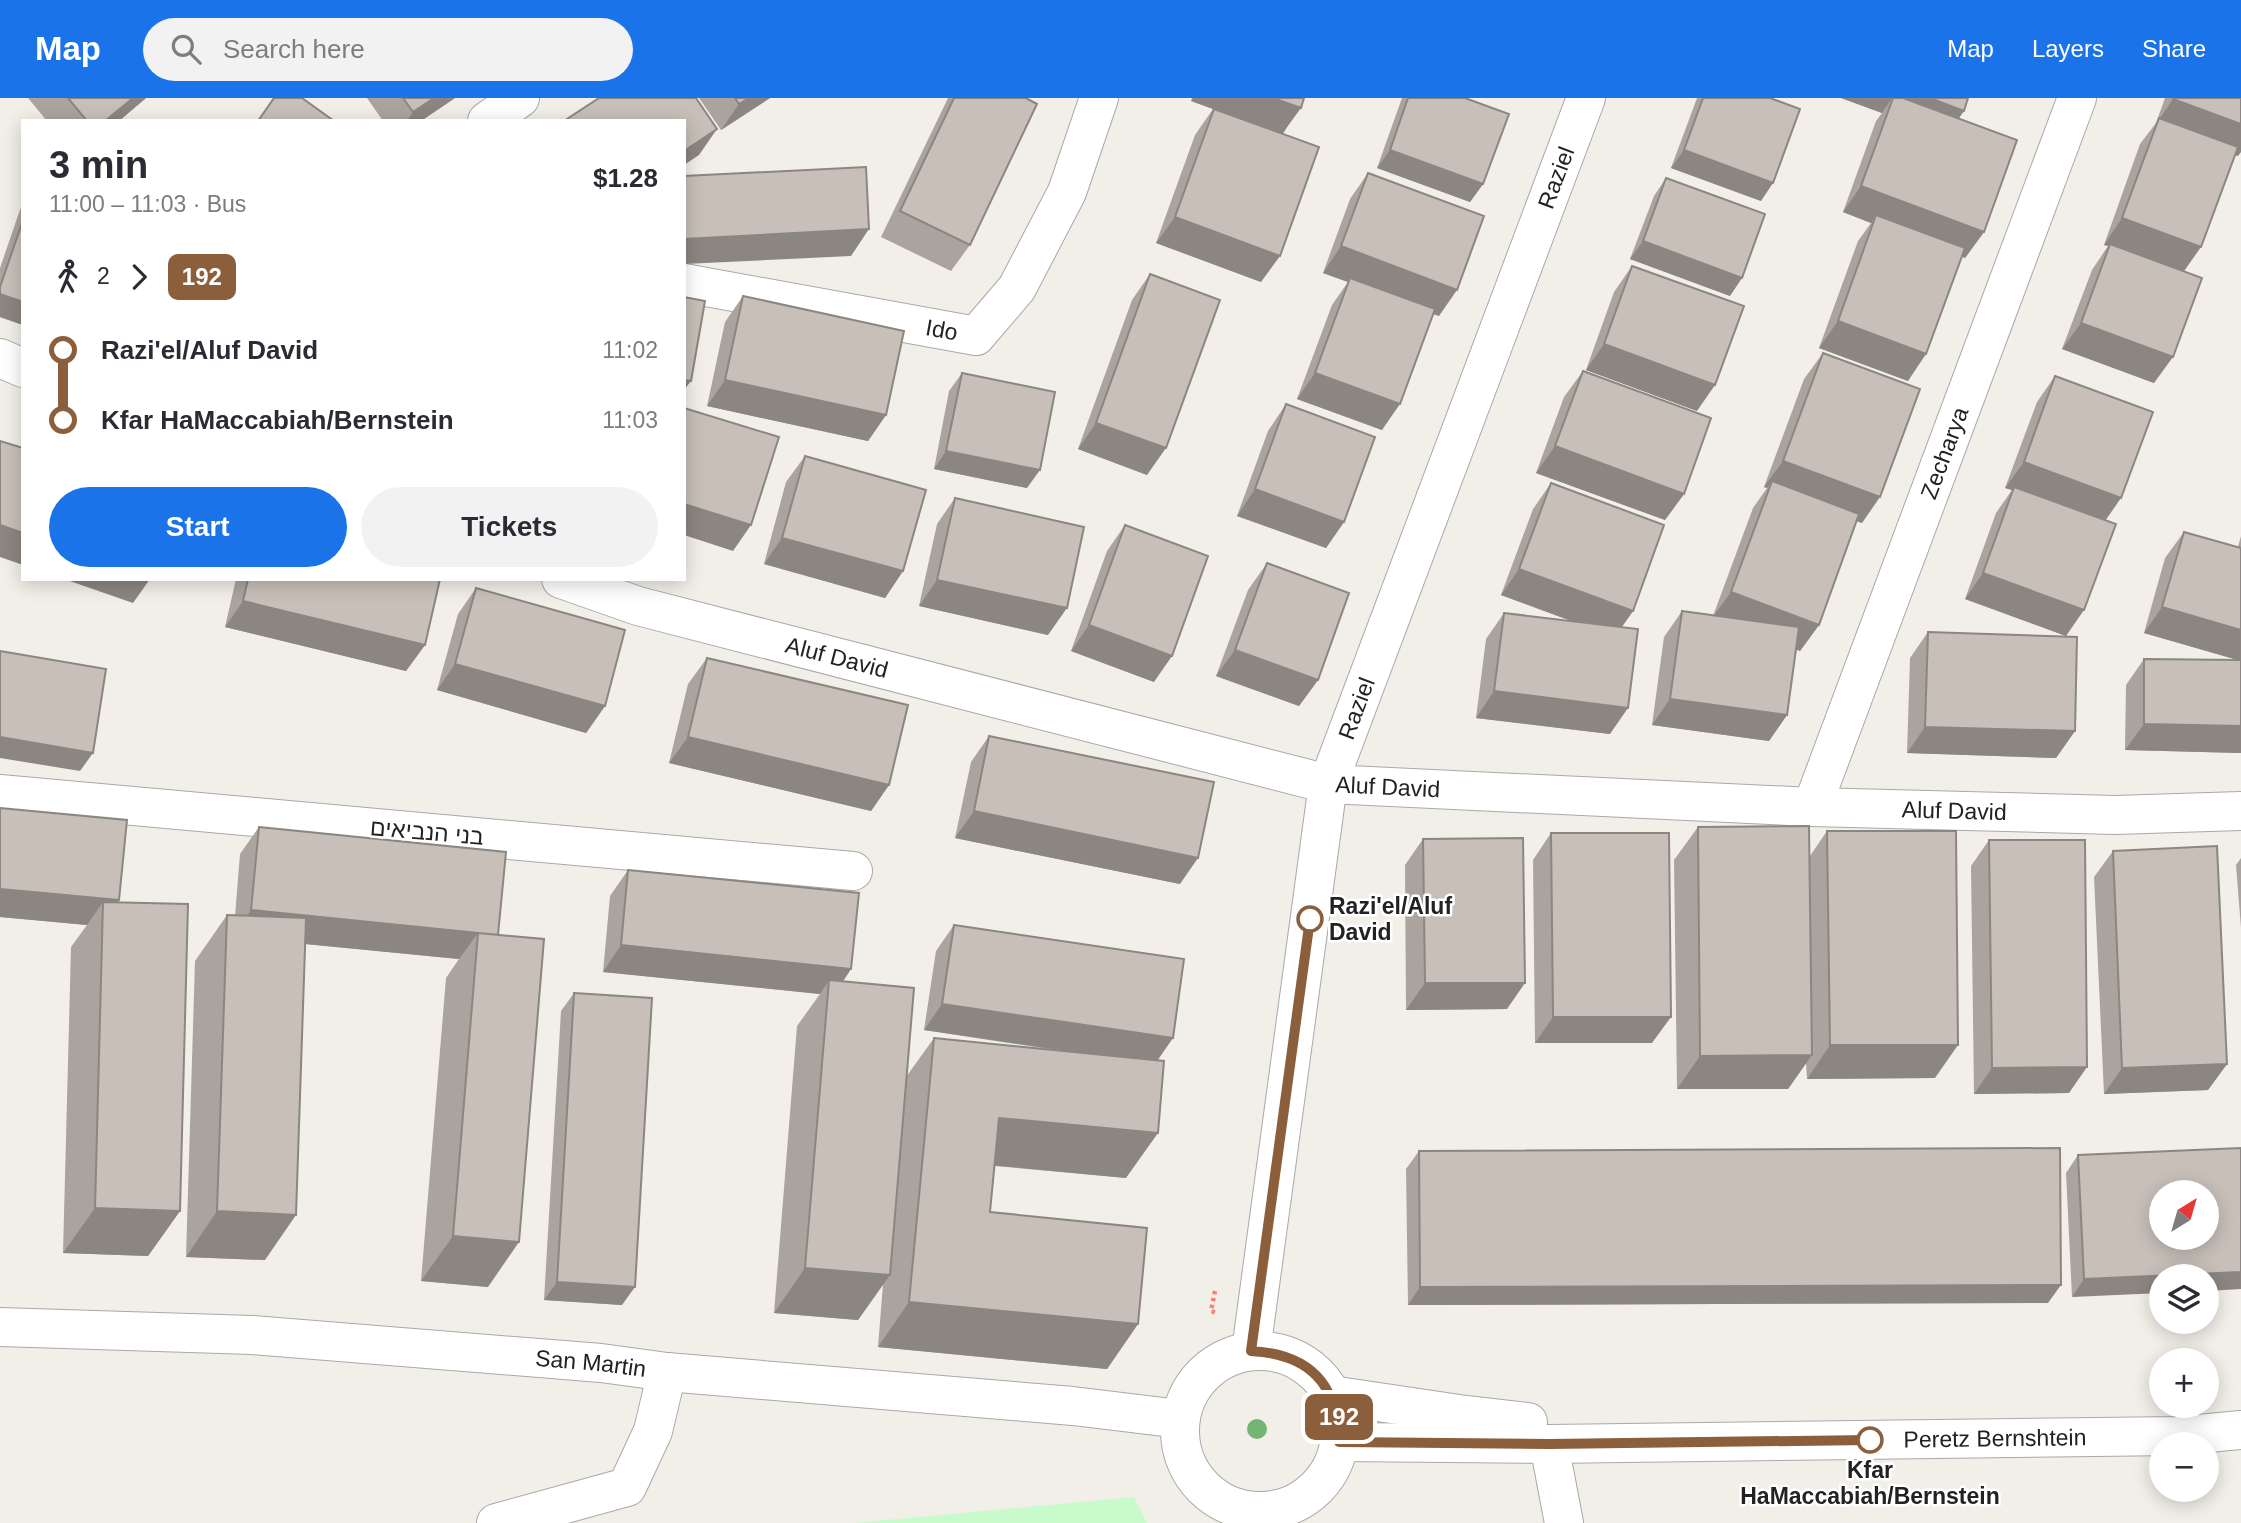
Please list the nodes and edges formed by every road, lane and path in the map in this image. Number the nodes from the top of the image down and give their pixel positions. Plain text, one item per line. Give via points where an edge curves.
1 (520, 98) edge
2 (1099, 98) edge
3 (1586, 98) edge
4 (2077, 98) edge
5 (489, 119) edge
6 (686, 283) edge
7 (0, 358) edge
8 (21, 367) edge
9 (567, 581) edge
10 (1328, 784) junction
11 (0, 794) edge
12 (1812, 807) junction
13 (2241, 811) edge
14 (853, 871) dead end
15 (0, 1326) edge
16 (1251, 1351) junction
17 (667, 1372) junction
18 (1331, 1395) junction
19 (1180, 1419) junction
20 (2241, 1430) edge
21 (1339, 1442) junction
22 (1708, 1442) junction
23 (1549, 1444) junction
24 (1258, 1517) edge
25 (496, 1523) edge
26 (1564, 1523) edge

1 - 5 street
2 - 6 street, Ido via 1068,192 1017,288 976,336
3 - 10 street, Raziel
4 - 12 street, Zecharya
7 - 8 street
9 - 10 street, Aluf David via 638,606
10 - 12 street, Aluf David
10 - 16 street, Raziel
11 - 14 street, בני הנביאים
12 - 13 street, Aluf David via 2115,815
15 - 17 street, San Martin via 252,1335
16 - 18 street via 1275,1352 1298,1360 1317,1375
16 - 19 street via 1226,1358 1204,1373 1188,1394
17 - 19 street, San Martin
17 - 25 street via 653,1431 627,1487
18 - 21 street via 1339,1418
18 - 22 street, Peretz Bernshtein via 1459,1415
19 - 24 street via 1181,1446 1191,1472 1208,1493
20 - 22 street, Peretz Bernshtein via 2178,1436
21 - 23 street, Peretz Bernshtein
21 - 24 street via 1321,1483 1303,1498
22 - 23 street, Peretz Bernshtein
23 - 26 street

